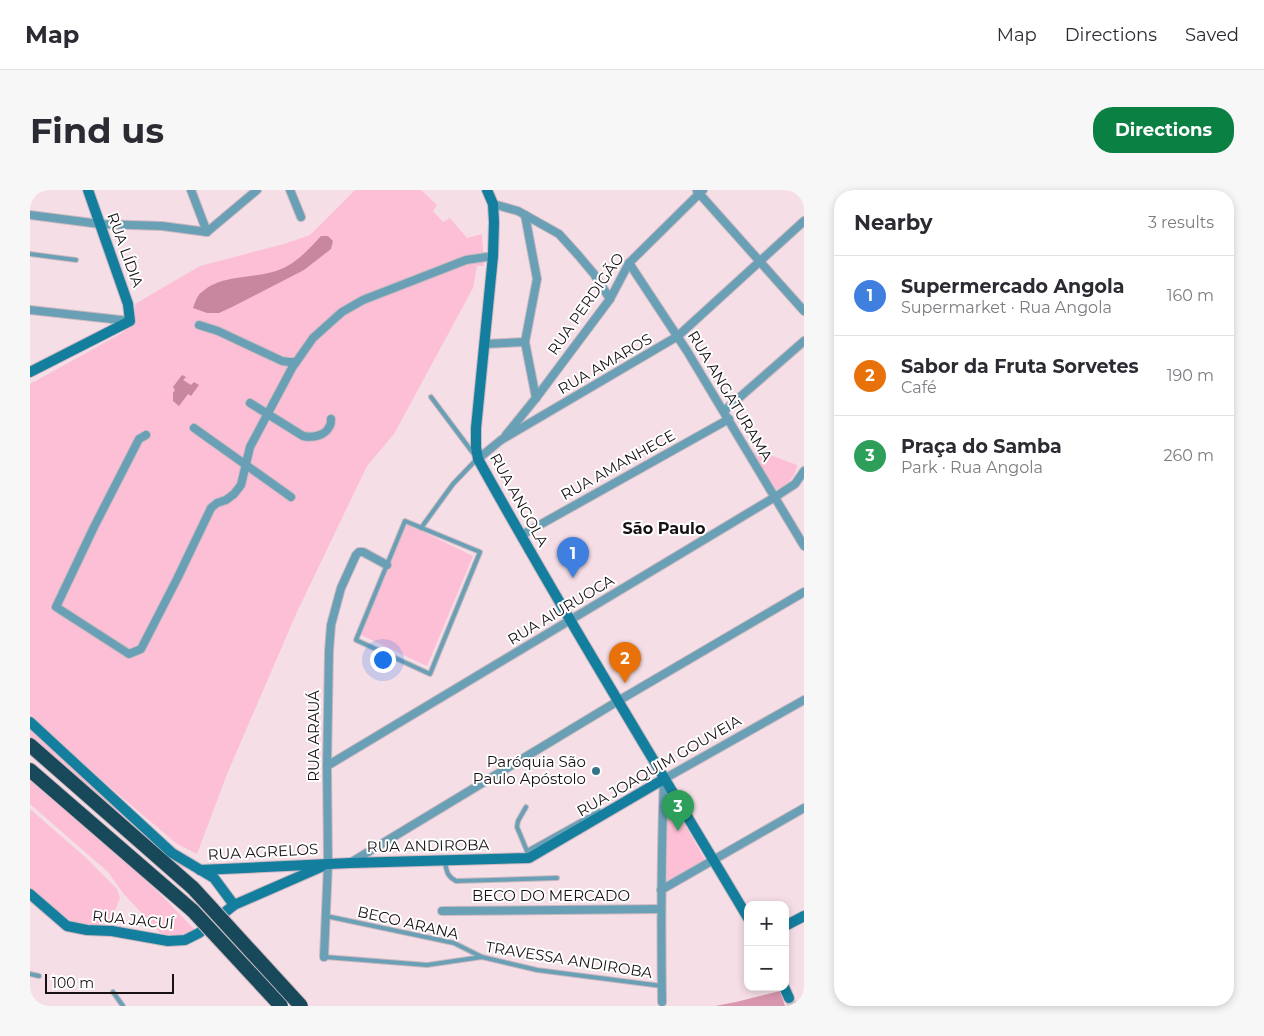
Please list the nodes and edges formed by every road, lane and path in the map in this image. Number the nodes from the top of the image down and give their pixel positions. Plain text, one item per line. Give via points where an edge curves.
1 (88, 190) edge
2 (192, 190) edge
3 (257, 190) edge
4 (290, 190) edge
5 (487, 190) edge
6 (699, 191) edge
7 (493, 204) junction
8 (30, 215) edge
9 (526, 215) junction
10 (301, 217) dead end
11 (804, 221) edge
12 (100, 224) junction
13 (207, 232) junction
14 (30, 254) edge
15 (493, 256) junction
16 (76, 260) dead end
17 (760, 261) junction
18 (629, 263) junction
19 (610, 299) junction
20 (30, 310) edge
21 (804, 311) edge
22 (130, 322) junction
23 (199, 324) dead end
24 (678, 336) junction
25 (804, 341) edge
26 (525, 342) junction
27 (485, 344) junction
28 (296, 362) junction
29 (30, 372) edge
30 (431, 396) dead end
31 (536, 398) junction
32 (250, 403) dead end
33 (724, 411) junction
34 (268, 414) junction
35 (331, 419) dead end
36 (728, 419) junction
37 (194, 428) dead end
38 (146, 435) dead end
39 (501, 440) junction
40 (478, 459) junction
41 (245, 465) junction
42 (804, 470) edge
43 (291, 497) dead end
44 (775, 497) junction
45 (421, 528) junction
46 (521, 536) junction
47 (804, 546) edge
48 (387, 564) junction
49 (804, 592) edge
50 (570, 621) junction
51 (804, 700) edge
52 (618, 701) junction
53 (30, 722) edge
54 (30, 745) edge
55 (327, 766) junction
56 (30, 770) edge
57 (664, 779) junction
58 (613, 804) dead end
59 (526, 808) dead end
60 (804, 808) edge
61 (528, 855) junction
62 (444, 860) junction
63 (714, 860) junction
64 (350, 863) junction
65 (328, 864) junction
66 (200, 870) junction
67 (557, 878) dead end
68 (661, 890) junction
69 (30, 894) edge
70 (234, 905) junction
71 (660, 909) junction
72 (442, 911) dead end
73 (744, 911) edge
74 (326, 916) junction
75 (804, 916) edge
76 (789, 924) edge
77 (324, 956) joint
78 (482, 957) junction
79 (30, 974) edge
80 (39, 976) dead end
81 (662, 986) junction
82 (786, 991) edge
83 (113, 992) dead end
84 (789, 998) tunnel mouth
85 (662, 1002) dead end
86 (123, 1006) edge
87 (281, 1006) edge
88 (301, 1006) edge

1 - 12 street, RUA LÍDIA
2 - 13 street
3 - 13 street
4 - 10 street
5 - 7 street, RUA ANGOLA
6 - 17 street
6 - 18 street, RUA PERDIGÃO
7 - 9 street
7 - 15 street, RUA ANGOLA
8 - 12 street
9 - 19 street via 559,234 594,274
9 - 26 street via 537,279
11 - 17 street, RUA AMAROS
12 - 13 street via 162,226
12 - 22 street, RUA LÍDIA via 128,304
14 - 16 lane
15 - 27 street, RUA ANGOLA
15 - 28 street via 466,260 363,300 342,312 313,338
17 - 21 street
17 - 24 street, RUA AMAROS
18 - 19 street, RUA PERDIGÃO
18 - 24 street, RUA ANGATURAMA
19 - 31 street, RUA PERDIGÃO
20 - 22 street
22 - 29 street
23 - 28 street via 282,360
24 - 33 street, RUA ANGATURAMA
24 - 39 street, RUA AMAROS
25 - 33 street
26 - 27 street
26 - 31 street
27 - 40 street, RUA ANGOLA via 476,428
28 - 34 street
30 - 40 lane
31 - 39 street, RUA PERDIGÃO
32 - 34 street
33 - 36 street, RUA ANGATURAMA
34 - 35 street via 309,438 329,428
34 - 41 street via 250,447
36 - 44 street, RUA ANGATURAMA
36 - 46 street, RUA AMANHECE
37 - 41 street
38 - 41 street via 139,439 56,607 129,654 141,649 211,508 234,494 241,485
39 - 40 street, RUA AMAROS
40 - 45 lane, RUA AMAROS via 453,484
40 - 46 street, RUA ANGOLA
41 - 43 street
42 - 44 street, RUA AIURUOCA via 795,484
44 - 47 street, RUA ANGATURAMA
44 - 50 street, RUA AIURUOCA
45 - 48 lane via 404,522
45 - 48 lane via 480,552 430,674 356,640
46 - 50 street, RUA ANGOLA
48 - 55 street, RUA ARAUÁ via 359,552 340,588 329,650
49 - 52 street
50 - 52 street, RUA ANGOLA
50 - 55 street, RUA AIURUOCA
51 - 57 street, RUA JOAQUIM GOUVEIA
52 - 57 street, RUA ANGOLA
52 - 64 street
53 - 66 street via 172,853
54 - 88 highway, bridge via 193,888
55 - 65 street, RUA ARAUÁ
56 - 87 highway, bridge via 193,910
57 - 61 street, RUA JOAQUIM GOUVEIA
57 - 63 street, RUA ANGOLA
57 - 68 street
58 - 61 lane
59 - 61 lane via 517,827
60 - 63 street
61 - 62 street, RUA ANDIROBA
62 - 64 street, RUA ANDIROBA
62 - 67 lane via 446,872 456,882
63 - 68 street
63 - 73 street, RUA ANGOLA
64 - 65 street, RUA ANDIROBA
65 - 66 street, RUA AGRELOS
65 - 70 street, RUA JACUÍ
65 - 74 street, RUA ARAUÁ
66 - 70 street via 214,878
68 - 71 street
69 - 70 street, RUA JACUÍ via 67,926 168,941 185,940 199,933
71 - 72 street, BECO DO MERCADO
71 - 81 street
74 - 77 street, RUA ARAUÁ
74 - 78 lane, BECO ARANA via 454,943
75 - 76 street
77 - 78 lane, TRAVESSA ANDIROBA via 427,965
78 - 81 lane, TRAVESSA ANDIROBA via 537,970
79 - 80 lane
81 - 85 street
82 - 84 street
83 - 86 lane

